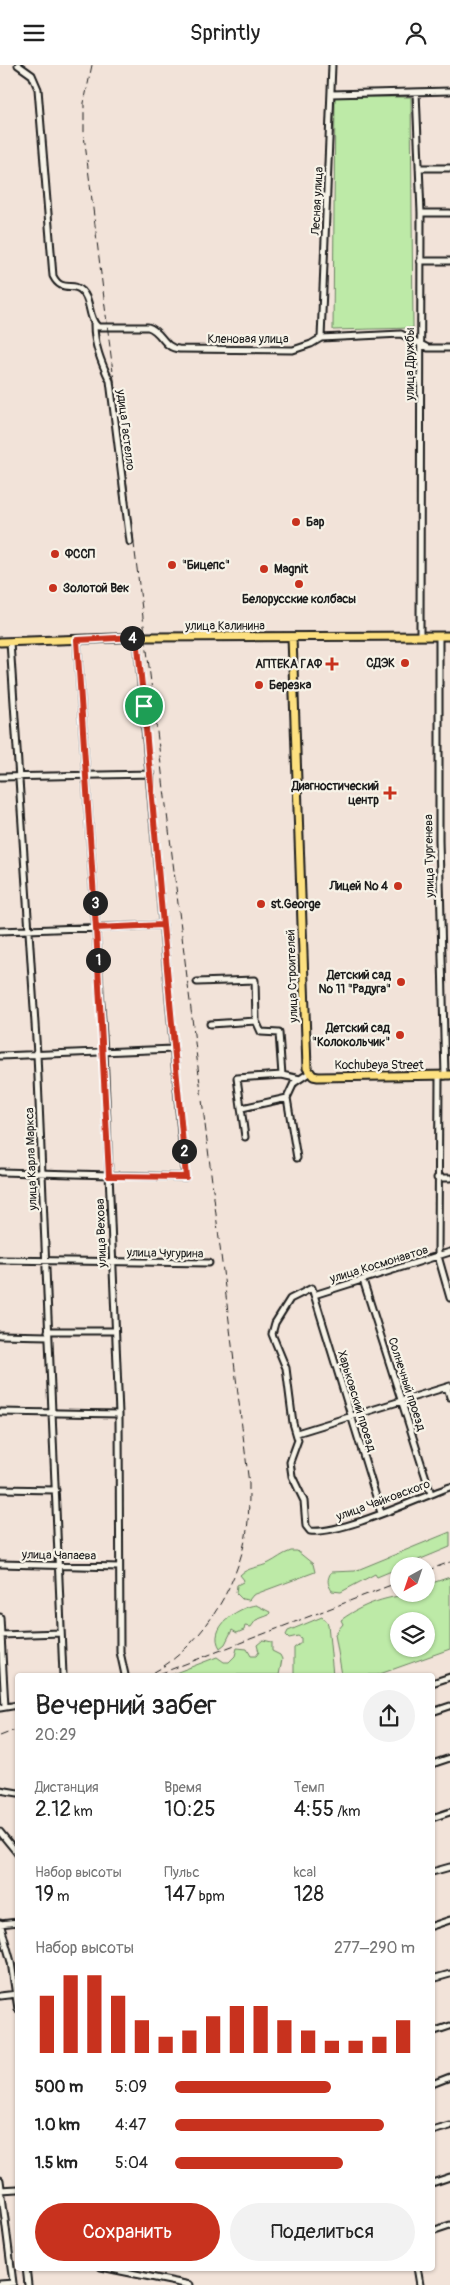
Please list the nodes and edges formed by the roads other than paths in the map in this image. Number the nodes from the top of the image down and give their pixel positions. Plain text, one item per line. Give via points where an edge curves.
1 (18, 65) edge
2 (332, 65) edge
3 (450, 91) edge
4 (416, 92) junction
5 (332, 94) junction
6 (419, 168) junction
7 (450, 168) edge
8 (421, 213) junction
9 (450, 213) edge
10 (420, 261) junction
11 (450, 261) edge
12 (94, 324) junction
13 (321, 337) junction
14 (420, 345) junction
15 (450, 348) edge
16 (130, 542) dead end
17 (420, 636) junction
18 (439, 636) junction
19 (450, 636) edge
20 (137, 637) junction
21 (292, 637) junction
22 (77, 640) junction
23 (0, 642) edge
24 (10, 642) junction
25 (151, 774) junction
26 (86, 775) junction
27 (0, 777) edge
28 (20, 777) junction
29 (163, 925) junction
30 (96, 928) junction
31 (28, 929) junction
32 (0, 931) edge
33 (197, 981) dead end
34 (256, 1021) junction
35 (210, 1024) dead end
36 (174, 1049) junction
37 (104, 1052) junction
38 (37, 1054) junction
39 (0, 1056) edge
40 (309, 1073) junction
41 (282, 1075) junction
42 (445, 1076) edge
43 (300, 1079) junction
44 (287, 1098) junction
45 (242, 1108) junction
46 (245, 1137) dead end
47 (297, 1158) dead end
48 (0, 1172) edge
49 (42, 1174) junction
50 (109, 1176) junction
51 (437, 1178) junction
52 (450, 1178) edge
53 (450, 1252) edge
54 (438, 1256) junction
55 (0, 1260) edge
56 (46, 1261) junction
57 (112, 1262) junction
58 (209, 1263) dead end
59 (363, 1280) junction
60 (314, 1295) junction
61 (450, 1298) edge
62 (115, 1331) junction
63 (48, 1334) junction
64 (0, 1335) edge
65 (448, 1386) edge
66 (450, 1397) edge
67 (403, 1402) junction
68 (0, 1412) edge
69 (52, 1412) junction
70 (119, 1414) junction
71 (351, 1418) junction
72 (297, 1433) junction
73 (450, 1487) edge
74 (0, 1489) edge
75 (56, 1490) junction
76 (432, 1493) junction
77 (381, 1513) junction
78 (58, 1564) junction
79 (0, 1565) edge
80 (119, 1567) junction
81 (0, 1617) edge
82 (61, 1633) junction
83 (0, 1635) edge
84 (63, 1673) edge
85 (125, 1673) edge
86 (450, 1677) edge
87 (435, 1682) edge
88 (15, 1706) edge
89 (450, 1706) edge
90 (2, 1708) edge
91 (435, 1711) edge
92 (450, 1758) edge
93 (435, 1763) edge
94 (0, 1789) edge
95 (15, 1792) edge
96 (450, 1812) edge
97 (435, 1817) edge
98 (0, 1832) edge
99 (15, 1850) edge
100 (450, 1867) edge
101 (435, 1871) edge
102 (450, 1921) edge
103 (15, 1922) edge
104 (0, 1923) edge
105 (435, 1925) edge
106 (450, 1974) edge
107 (435, 1978) edge
108 (15, 1985) edge
109 (15, 1994) edge
110 (0, 1996) edge
111 (450, 2026) edge
112 (435, 2031) edge
113 (450, 2077) edge
114 (435, 2083) edge
115 (450, 2126) edge
116 (435, 2130) edge
117 (450, 2177) edge
118 (0, 2180) edge
119 (435, 2182) edge
120 (15, 2189) edge
121 (1, 2190) edge
122 (450, 2225) edge
123 (435, 2230) edge
124 (10, 2249) junction
125 (15, 2250) edge
126 (26, 2271) edge
127 (121, 2271) edge
128 (418, 2271) edge
129 (0, 2284) edge
130 (28, 2285) edge
131 (190, 2285) edge
132 (420, 2285) edge

1 - 12 street, удица Гастелло via 32,75 38,89 53,276 60,285 83,291
2 - 5 street, Лесная улица
3 - 4 street
4 - 5 street
4 - 6 street, улица Дружбы
5 - 13 street, Лесная улица
6 - 7 street
6 - 8 street, улица Дружбы
8 - 9 street
8 - 10 street, улица Дружбы
10 - 11 street
10 - 14 street, улица Дружбы
12 - 13 street, Кленовая улица via 102,329 148,327 154,329 167,345 179,349 293,350 311,345
12 - 16 street, удица Гастелло via 100,360 110,381
13 - 14 street, Кленовая улица via 401,334
14 - 15 street, Кленовая улица
14 - 17 street, улица Дружбы
17 - 18 main road, улица Калинина
17 - 21 main road, улица Калинина
18 - 19 main road, улица Калинина
18 - 42 street, улица Тургенева via 439,840
20 - 21 main road, улица Калинина
20 - 22 main road, улица Калинина
20 - 25 street
21 - 40 main road, улица Строителей via 306,1063
22 - 24 main road, улица Калинина
22 - 26 street, улица Вехова
23 - 24 main road, улица Калинина
24 - 28 street, улица Карла Маркса
25 - 26 street
25 - 29 street
26 - 28 street
26 - 30 street, улица Вехова
27 - 28 street
28 - 31 street, улица Карла Маркса
29 - 30 street
29 - 36 street
30 - 31 street
30 - 37 street, улица Вехова
31 - 32 street
31 - 38 street, улица Карла Маркса
33 - 34 street via 255,980
34 - 35 street
34 - 41 street via 261,1032 279,1033
36 - 37 street
36 - 50 street via 186,1177
37 - 38 street
37 - 50 street, улица Вехова
38 - 39 street
38 - 49 street, улица Карла Маркса
40 - 42 main road, Kochubeya Street via 318,1077
40 - 43 street
41 - 43 street
41 - 45 street via 237,1078
42 - 51 street, улица Тургенева
43 - 44 street via 294,1083
44 - 45 street
44 - 47 street
45 - 46 street
48 - 49 street
49 - 50 street
49 - 56 street, улица Карла Маркса
50 - 57 street, улица Вехова
51 - 52 street
51 - 54 street, улица Тургенева
53 - 54 street, улица Космонавтов
54 - 59 street, улица Космонавтов
54 - 61 street, улица Тургенева
55 - 56 street, улица Чугурина
56 - 57 street, улица Чугурина
56 - 63 street, улица Карла Маркса
57 - 58 street, улица Чугурина
57 - 62 street, улица Вехова
59 - 60 street, улица Космонавтов
59 - 67 street, Солнечный проезд
60 - 71 street, Харьковский проезд
60 - 72 street via 312,1289 290,1299 272,1333 286,1368 292,1423
62 - 63 street
62 - 70 street, улица Вехова
63 - 64 street
63 - 69 street, улица Карла Маркса
65 - 66 street
65 - 67 street
67 - 71 street
67 - 76 street, Солнечный проезд
68 - 69 street
69 - 70 street
69 - 75 street, улица Карла Маркса
70 - 80 street, улица Вехова
71 - 72 street
71 - 77 street, Харьковский проезд
72 - 77 street, улица Чайковского via 298,1440 290,1462 292,1476 304,1501 306,1526 310,1531 323,1533
73 - 76 street, улица Чайковского
74 - 75 street
75 - 78 street, улица Карла Маркса
76 - 77 street, улица Чайковского
78 - 79 street, улица Чапаева
78 - 80 street, улица Чапаева
78 - 82 street, улица Карла Маркса
80 - 85 street, улица Вехова via 120,1652
81 - 83 street
82 - 83 street
82 - 84 street, улица Карла Маркса
83 - 90 street
86 - 87 street
88 - 90 street
89 - 91 street
92 - 93 street
94 - 95 street
96 - 97 street
98 - 99 street
100 - 101 street
102 - 105 street
103 - 104 street
104 - 108 street
106 - 107 street
109 - 110 street
111 - 112 street
113 - 114 street
115 - 116 street
117 - 119 street
118 - 121 street
120 - 121 street
121 - 124 street
122 - 123 street
124 - 125 street
124 - 129 street via 13,2283
126 - 130 street
127 - 131 street
128 - 132 street

